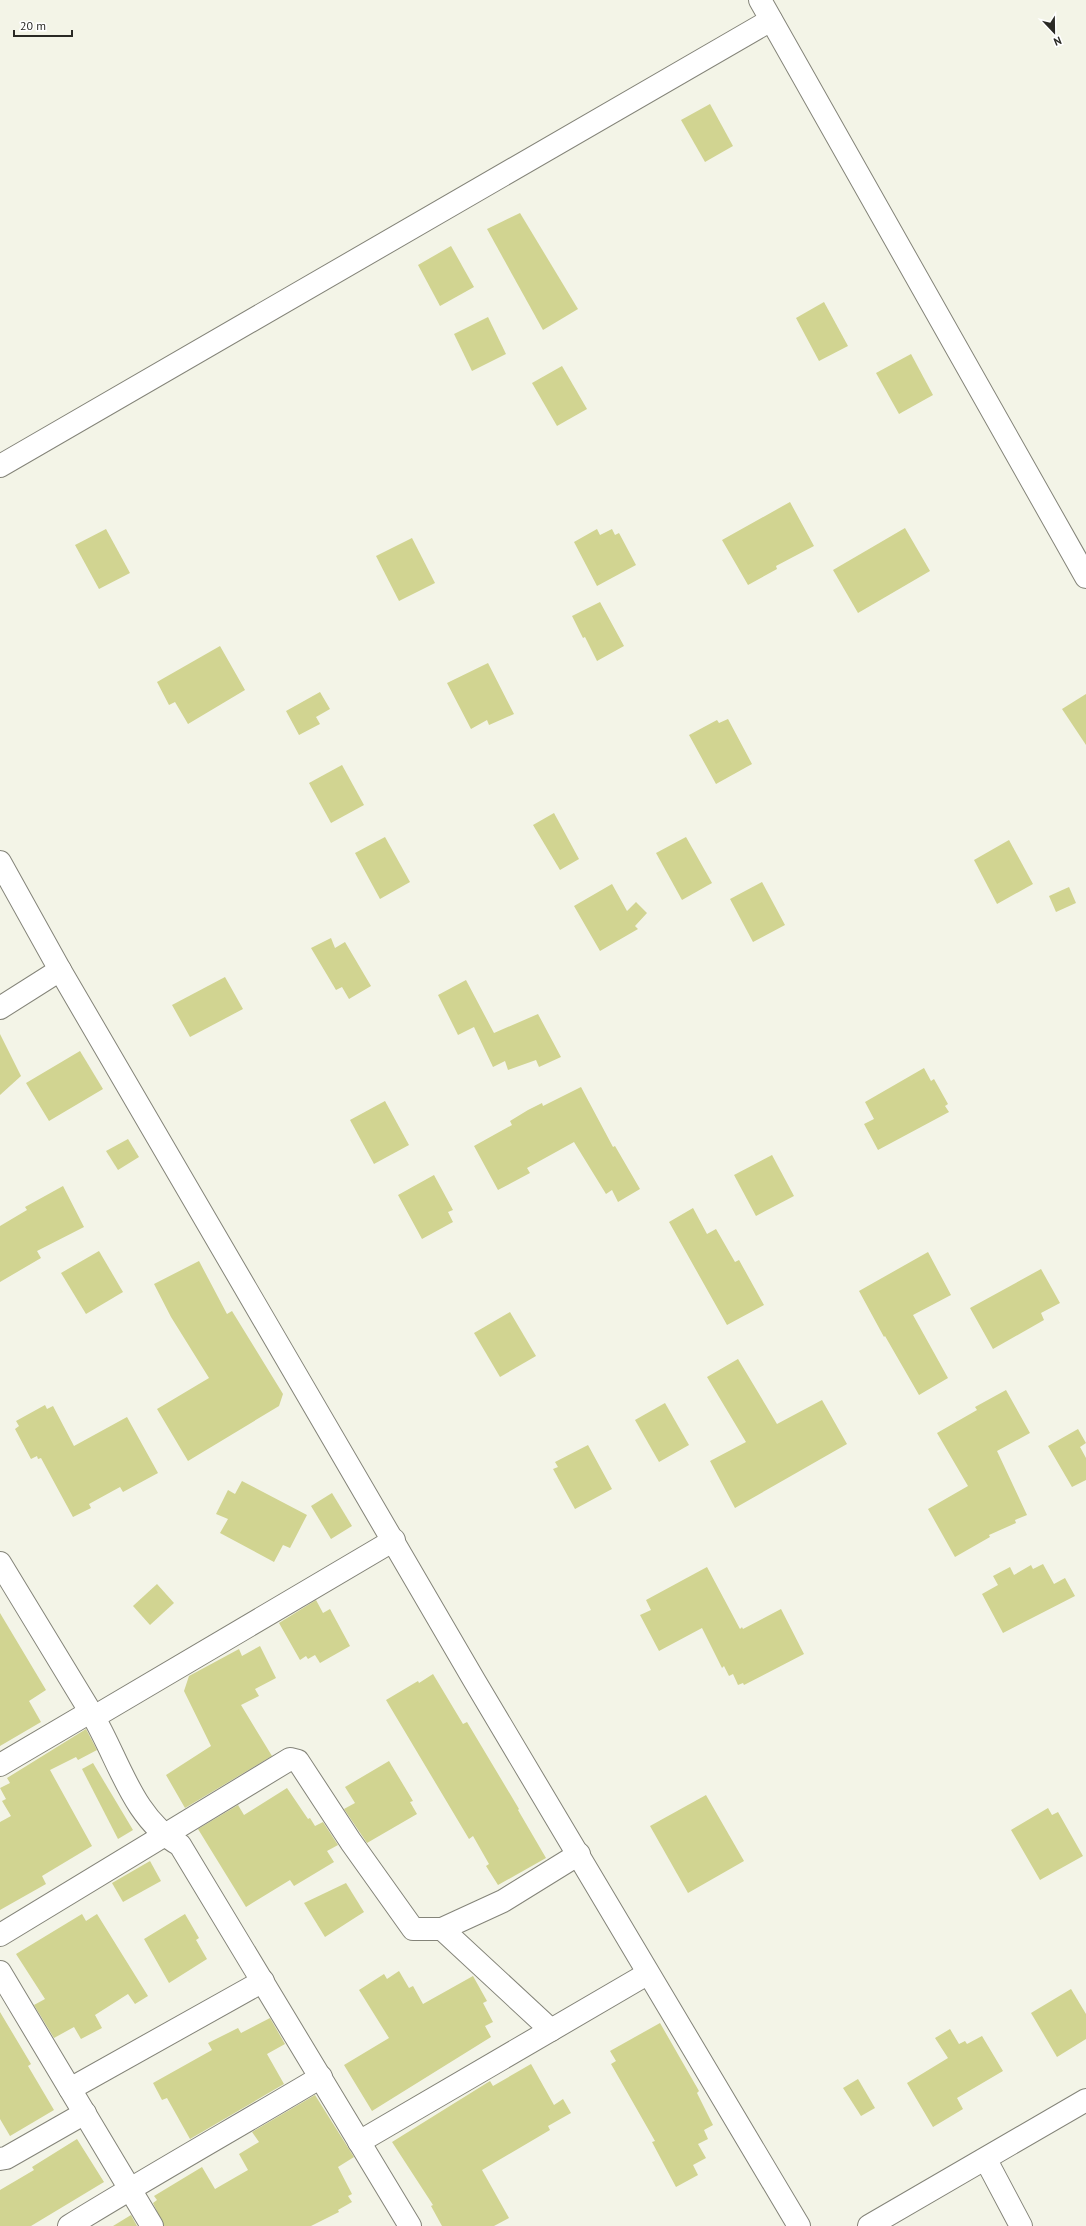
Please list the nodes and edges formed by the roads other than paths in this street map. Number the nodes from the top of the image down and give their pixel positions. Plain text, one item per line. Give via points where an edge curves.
1 (760, 0) edge
2 (771, 20) junction
3 (0, 466) edge
4 (1086, 577) edge
5 (0, 862) edge
6 (60, 970) junction
7 (0, 1008) edge
8 (394, 1540) junction
9 (0, 1563) edge
10 (8, 1593) edge
11 (92, 1714) junction
12 (0, 1765) edge
13 (165, 1836) junction
14 (579, 1854) junction
15 (442, 1929) junction
16 (0, 1935) edge
17 (0, 1972) edge
18 (647, 1974) junction
19 (263, 1981) junction
20 (551, 2030) junction
21 (321, 2077) junction
22 (70, 2089) junction
23 (1086, 2100) edge
24 (85, 2114) junction
25 (359, 2142) junction
26 (0, 2159) edge
27 (986, 2160) junction
28 (130, 2188) junction
29 (69, 2226) edge
30 (152, 2226) edge
31 (410, 2226) edge
32 (799, 2226) edge
33 (869, 2226) edge
34 (1021, 2226) edge

1 - 2 street
2 - 3 street
2 - 4 street
5 - 6 street
6 - 7 street
6 - 8 street
8 - 11 street
8 - 14 street via 474,1680
9 - 10 street
10 - 11 street
11 - 12 street
11 - 13 street via 140,1807
13 - 15 street via 281,1762 290,1759 298,1761 351,1842 413,1929
13 - 16 street
13 - 19 street via 180,1845
14 - 15 street via 503,1901
14 - 18 street
15 - 20 street
17 - 22 street
18 - 20 street
18 - 32 street
19 - 21 street
19 - 22 street
20 - 25 street
21 - 25 street
21 - 28 street via 210,2144
22 - 24 street
23 - 27 street
24 - 26 street
24 - 28 street
25 - 31 street
27 - 33 street
27 - 34 street
28 - 29 street
28 - 30 street

